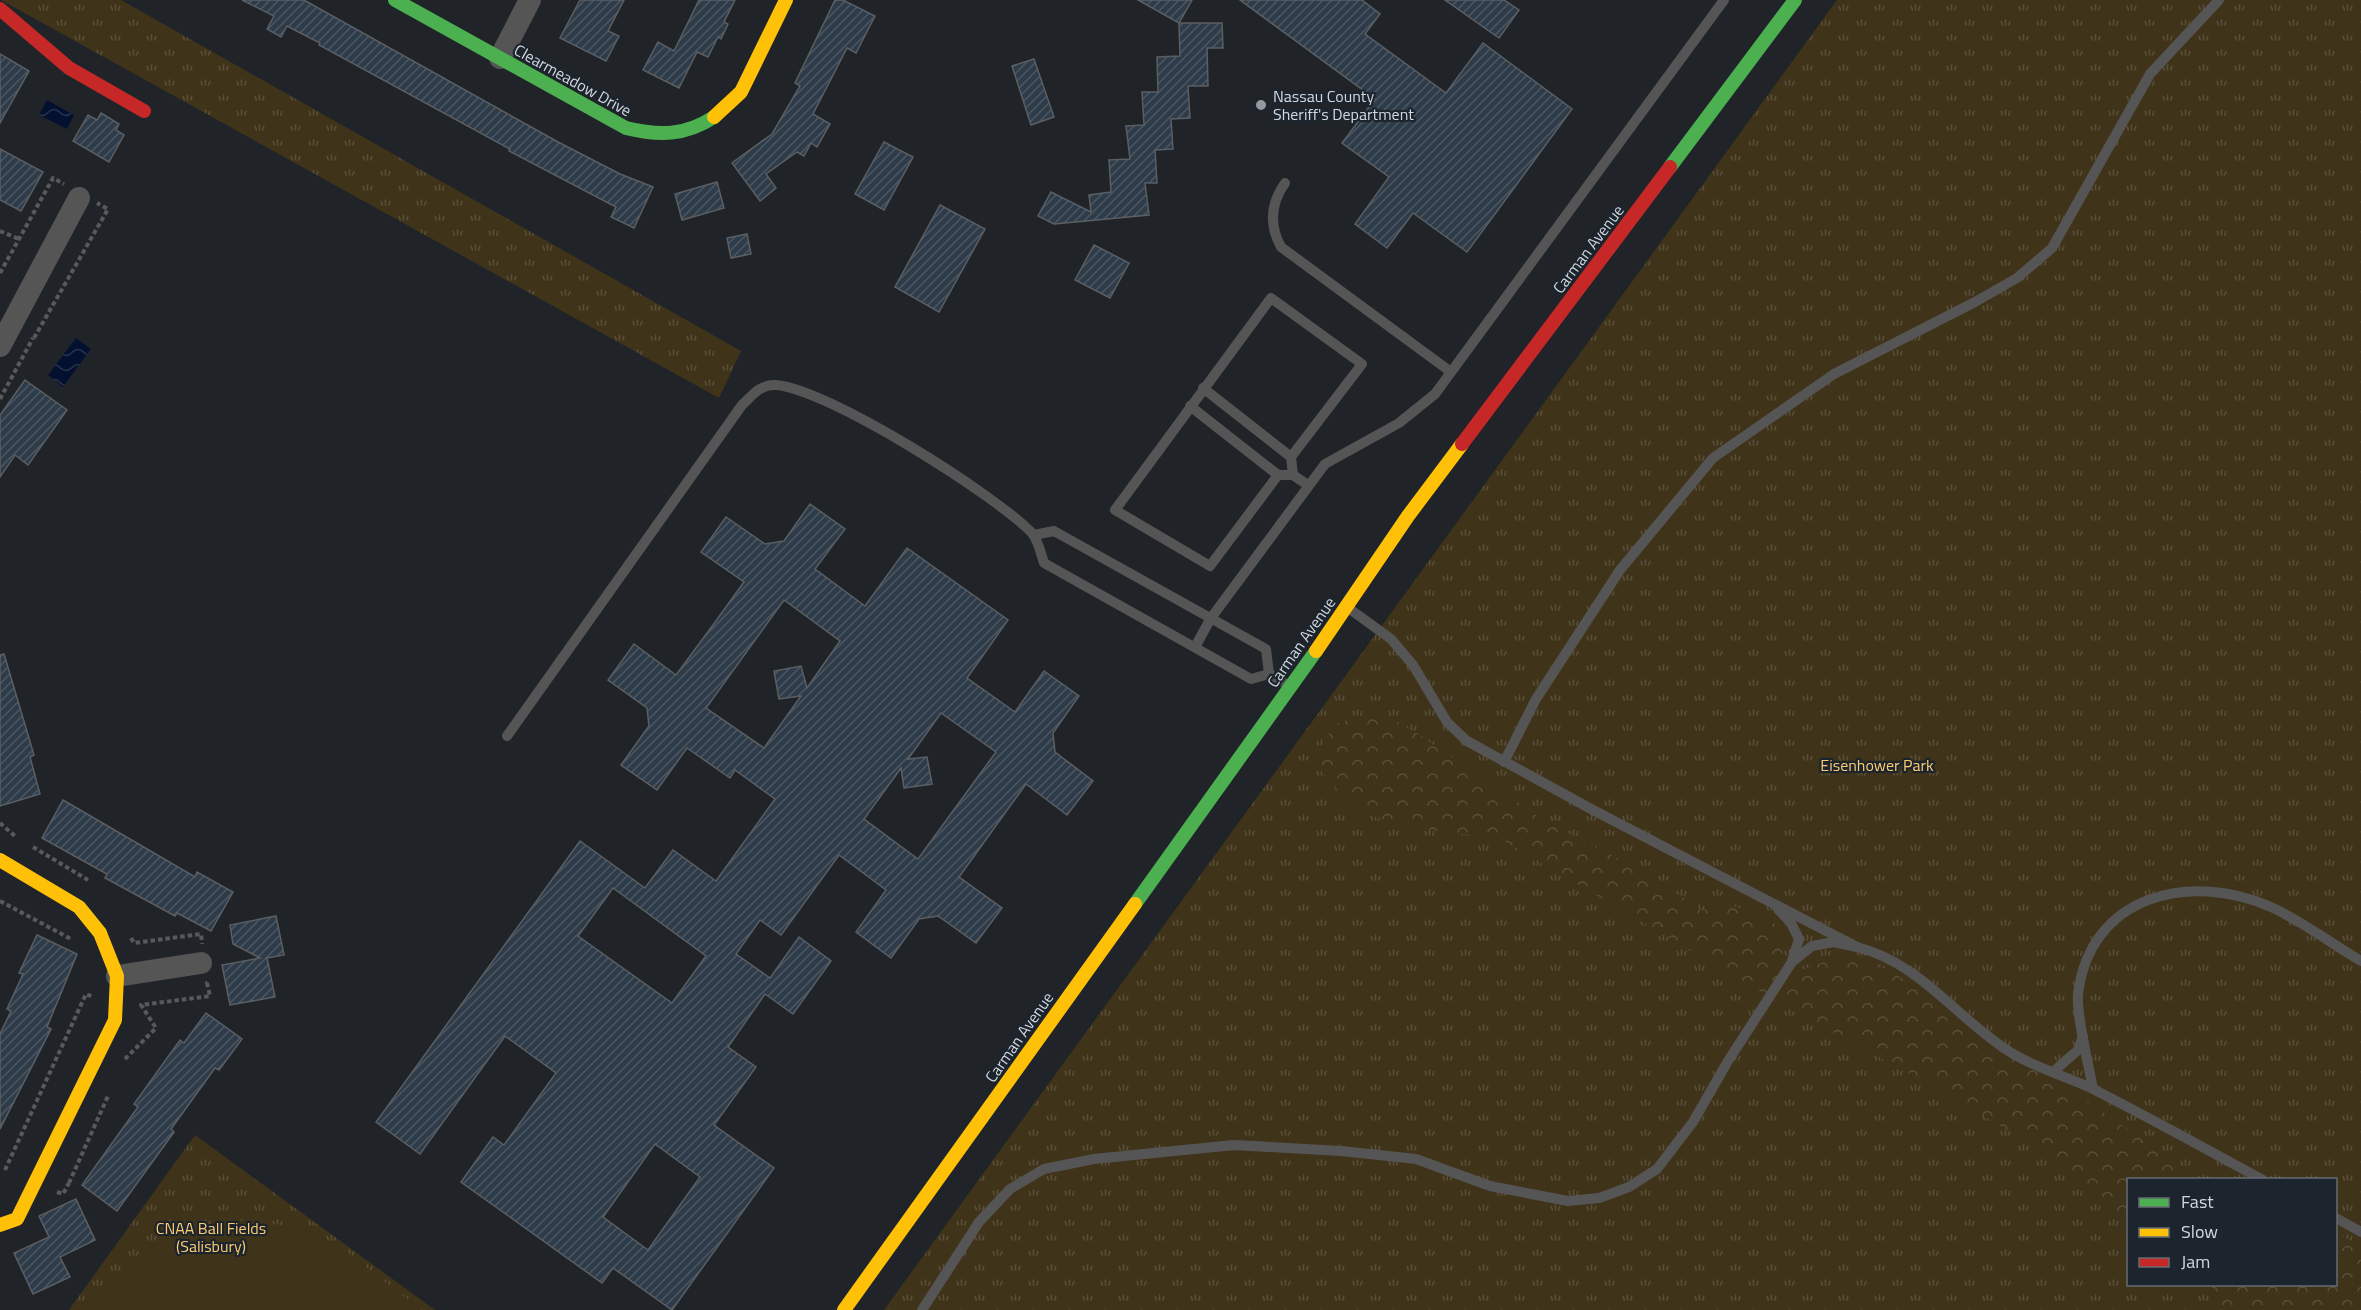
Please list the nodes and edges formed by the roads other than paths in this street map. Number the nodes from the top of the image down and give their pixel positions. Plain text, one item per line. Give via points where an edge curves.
1 (395, 0) edge
2 (530, 0) edge
3 (786, 0) edge
4 (1724, 0) edge
5 (1795, 0) edge
6 (2218, 0) edge
7 (0, 9) edge
8 (500, 58) junction
9 (144, 111) dead end
10 (1285, 183) dead end
11 (79, 198) dead end
12 (0, 346) edge
13 (1451, 372) junction
14 (1203, 388) junction
15 (1190, 406) junction
16 (1291, 457) junction
17 (1278, 475) junction
18 (1293, 475) junction
19 (1308, 485) junction
20 (1034, 535) junction
21 (1346, 606) junction
22 (1211, 618) junction
23 (1195, 647) junction
24 (1269, 674) junction
25 (1291, 687) junction
26 (507, 736) dead end
27 (1504, 762) junction
28 (0, 860) edge
29 (1773, 903) junction
30 (1857, 947) junction
31 (2361, 961) edge
32 (1792, 962) junction
33 (201, 963) dead end
34 (117, 976) junction
35 (2084, 1033) junction
36 (2054, 1071) junction
37 (2093, 1089) junction
38 (2261, 1178) edge
39 (2337, 1219) edge
40 (0, 1225) edge
41 (2361, 1232) edge
42 (844, 1310) edge
43 (922, 1310) edge

1 - 8 main road, Clearmeadow Drive
2 - 8 street
3 - 8 main road, Clearmeadow Drive via 741,92 710,121 692,131 667,136 626,128
4 - 13 lane
5 - 21 main road, Carman Avenue via 1415,507
6 - 27 lane via 2150,74 2052,248 2017,278 1834,374 1713,458 1620,570 1536,699
7 - 9 main road via 69,68
10 - 13 lane via 1276,195 1272,220 1281,247
11 - 12 street
13 - 19 lane via 1435,394 1399,423 1325,464
14 - 15 lane
14 - 16 lane
14 - 16 lane via 1271,297 1362,364
15 - 17 lane
15 - 17 lane via 1115,510 1210,566
16 - 18 lane
17 - 18 lane
18 - 19 lane
19 - 22 lane
20 - 22 lane via 1054,531
20 - 23 lane via 1044,563
20 - 26 lane via 977,491 817,396 774,385 759,388 742,405
21 - 25 main road, Carman Avenue
21 - 27 lane via 1391,639 1413,665 1447,722 1467,741
22 - 23 lane
22 - 24 lane via 1266,649
23 - 24 lane via 1251,679
24 - 25 lane
25 - 42 main road, Carman Avenue
27 - 29 lane
28 - 34 main road via 79,907 100,933
29 - 30 lane
29 - 32 lane via 1799,939
30 - 32 lane via 1834,942 1812,946
30 - 36 lane via 1899,963 1940,993 1980,1032 2012,1053
31 - 35 lane via 2271,907 2208,890 2154,897 2115,917 2089,952 2078,996
32 - 43 lane via 1693,1122 1657,1169 1629,1187 1599,1198 1568,1201 1490,1186 1416,1159 1341,1151 1246,1146 1094,1158 1044,1169 1010,1189 980,1222
33 - 34 street
34 - 40 main road via 115,1020 17,1219
35 - 36 lane via 2078,1050
35 - 37 lane
36 - 37 lane
37 - 38 lane
39 - 41 lane

